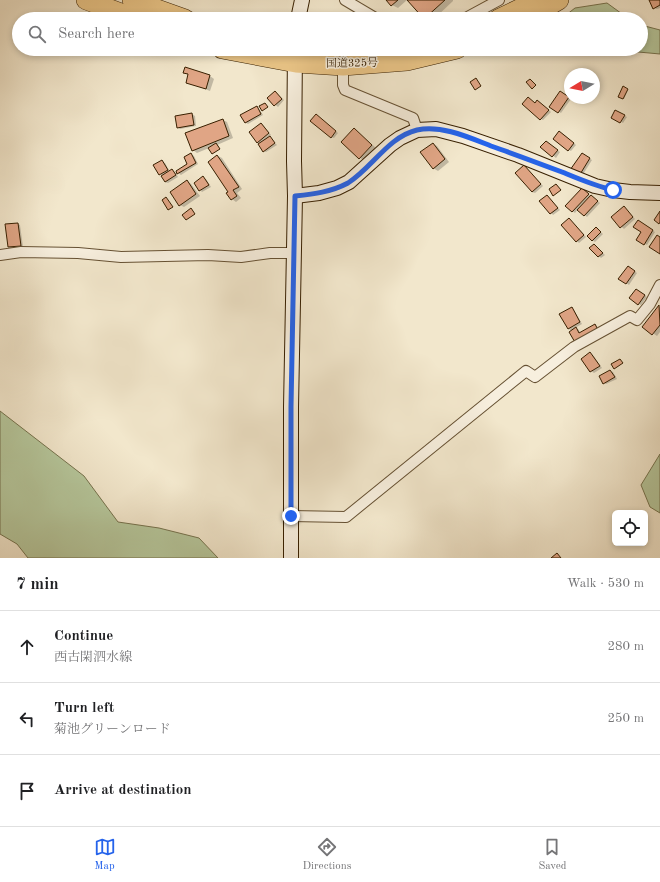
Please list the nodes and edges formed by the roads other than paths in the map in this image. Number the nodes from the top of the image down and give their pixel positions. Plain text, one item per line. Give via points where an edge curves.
1 (86, 0) edge
2 (132, 0) edge
3 (302, 0) edge
4 (345, 0) edge
5 (498, 0) edge
6 (534, 0) edge
7 (559, 0) edge
8 (118, 12) edge
9 (165, 12) edge
10 (299, 12) edge
11 (365, 12) edge
12 (477, 12) edge
13 (513, 12) edge
14 (538, 12) edge
15 (294, 56) edge
16 (305, 56) edge
17 (430, 56) edge
18 (343, 66) junction
19 (417, 130) junction
20 (660, 193) edge
21 (295, 196) junction
22 (293, 253) junction
23 (0, 255) edge
24 (660, 285) edge
25 (291, 516) junction
26 (291, 558) edge

1 - 8 highway
2 - 9 highway
3 - 10 main road
4 - 11 street
5 - 12 street
6 - 13 highway
7 - 14 highway
15 - 21 main road
16 - 18 highway, 国道325号
17 - 18 highway, 国道325号 via 407,62
18 - 19 street via 345,90 413,118
19 - 20 main road via 436,129 463,136 595,186 636,193
19 - 21 main road via 390,145 349,182 319,193
21 - 22 main road
22 - 23 street via 241,257 121,257 21,252
22 - 25 main road
24 - 25 street via 650,304 637,320 630,316 574,348 535,377 526,371 346,517
25 - 26 main road

